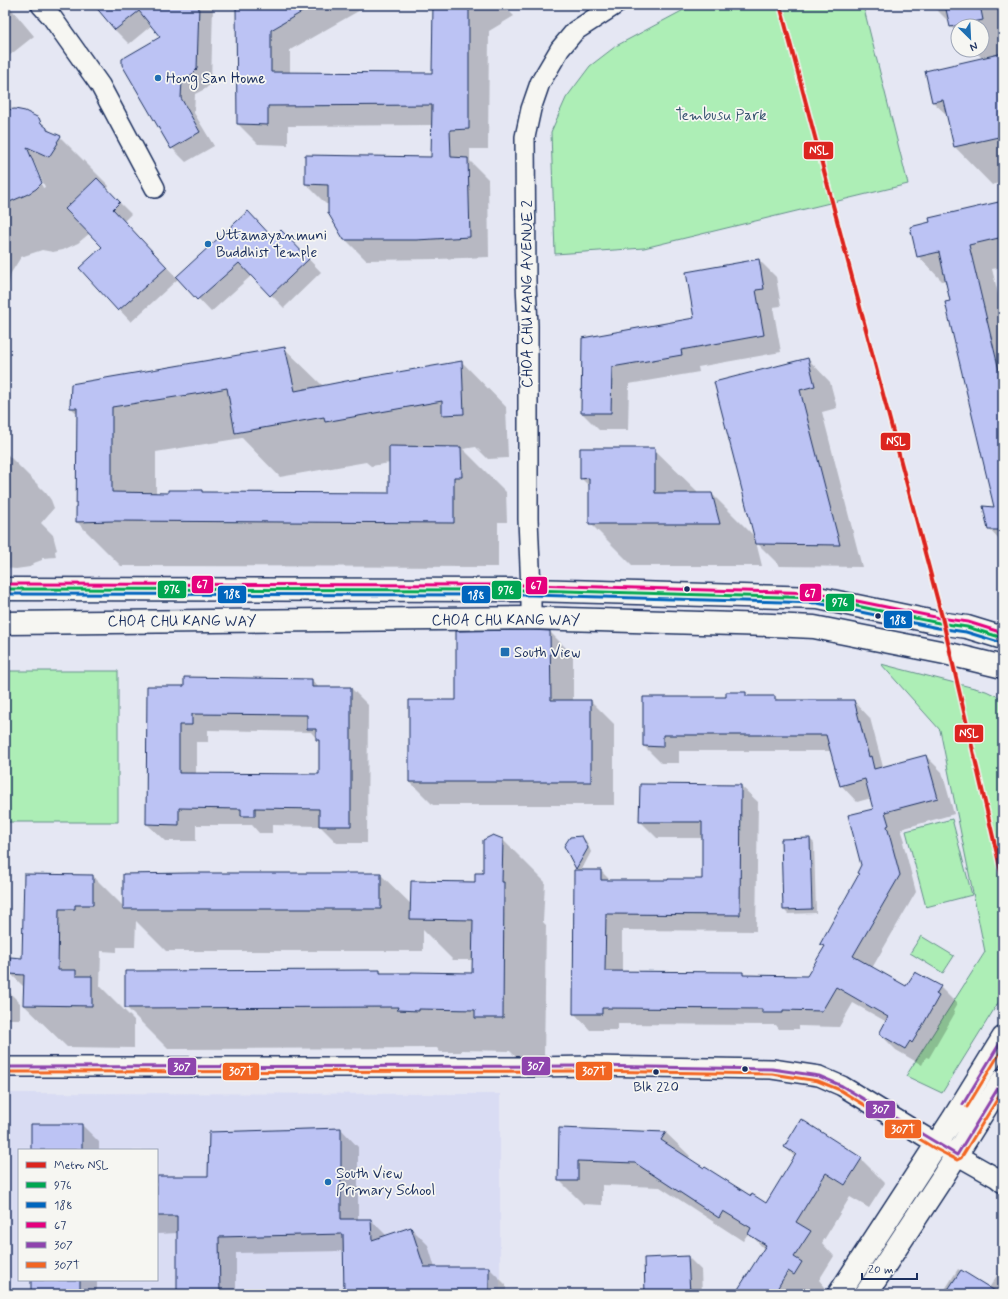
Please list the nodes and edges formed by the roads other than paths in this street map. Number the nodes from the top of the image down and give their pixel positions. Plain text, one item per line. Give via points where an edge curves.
1 (41, 5) edge
2 (615, 5) edge
3 (155, 188) dead end
4 (5, 589) edge
5 (531, 590) junction
6 (530, 618) junction
7 (5, 623) edge
8 (1003, 638) edge
9 (1003, 667) edge
10 (1003, 1038) edge
11 (5, 1067) edge
12 (1003, 1080) edge
13 (937, 1144) junction
14 (957, 1155) junction
15 (1003, 1183) edge
16 (839, 1294) edge
17 (866, 1294) edge

1 - 3 street via 100,85
2 - 5 street, CHOA CHU KANG AVENUE 2 via 575,31 560,49 537,90 525,137
4 - 5 main road, CHOA CHU KANG WAY
5 - 6 street, CHOA CHU KANG AVENUE 2
5 - 8 main road, CHOA CHU KANG WAY via 818,598 967,627
6 - 7 main road, CHOA CHU KANG WAY
6 - 9 main road, CHOA CHU KANG WAY via 814,628
10 - 13 main road
11 - 13 street via 590,1066 772,1069 819,1076 842,1086
12 - 14 main road
13 - 14 street
13 - 16 main road
14 - 15 street
14 - 17 main road

